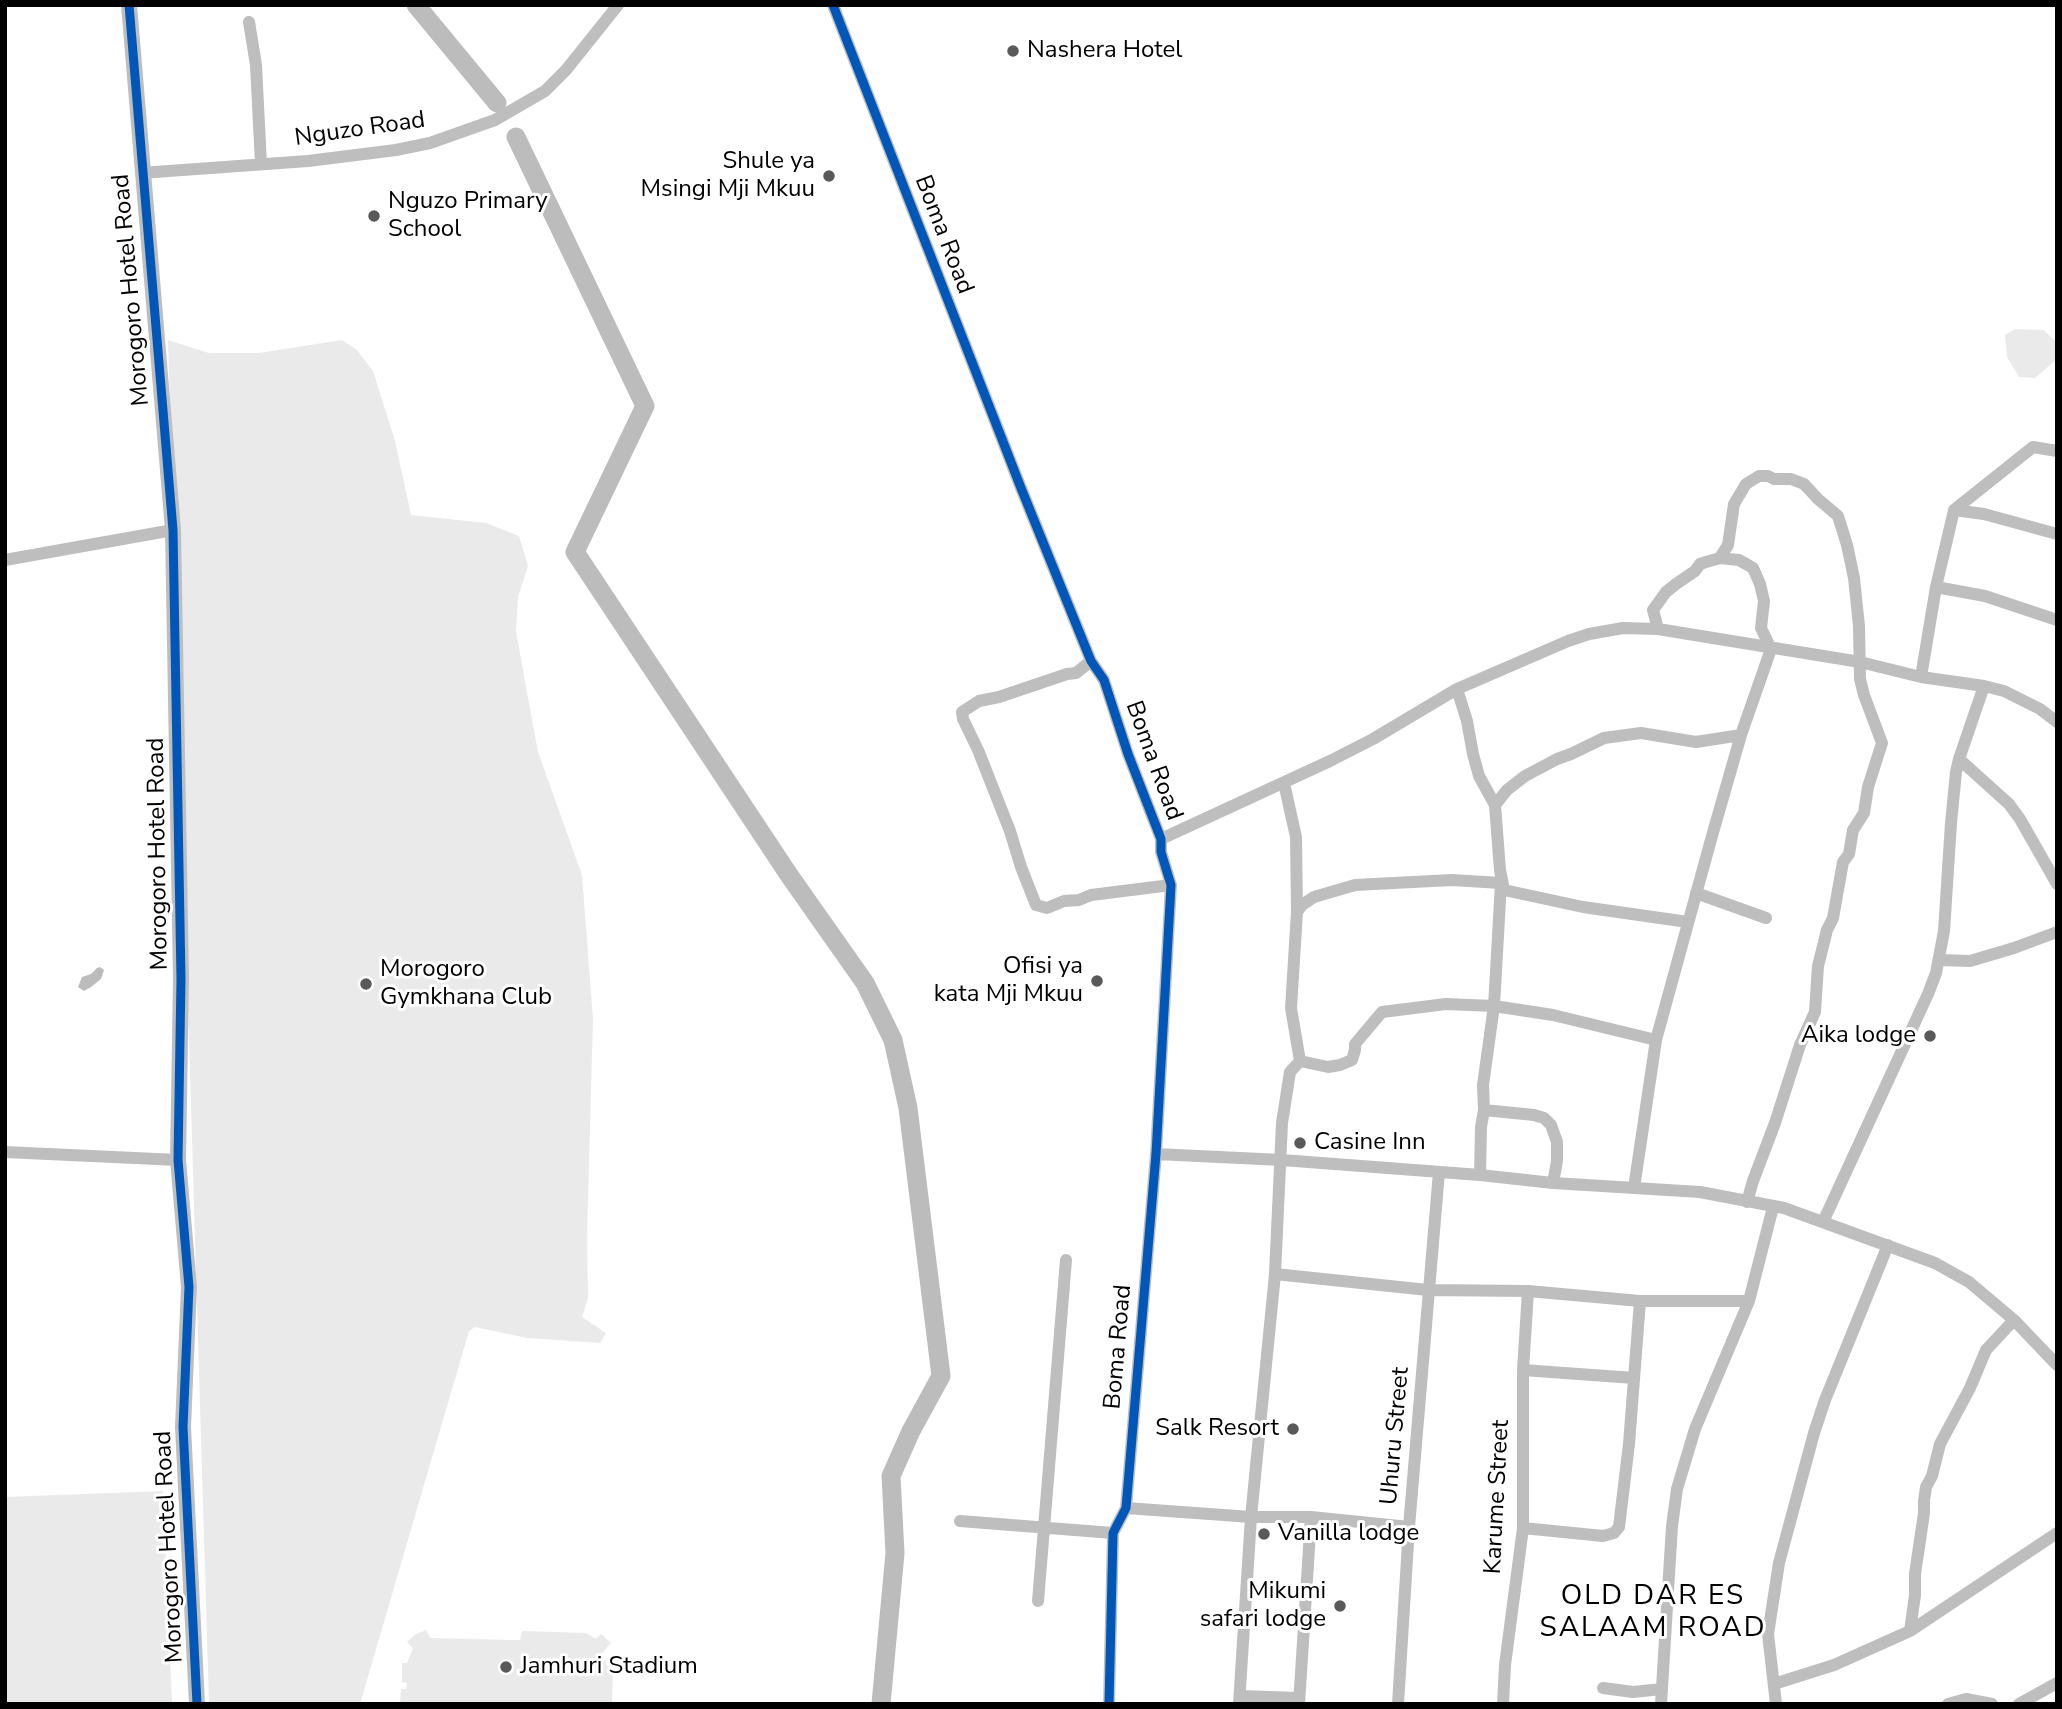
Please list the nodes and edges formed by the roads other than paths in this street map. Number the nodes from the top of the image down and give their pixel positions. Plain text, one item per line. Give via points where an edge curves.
1 (129, 5) edge
2 (618, 5) edge
3 (833, 5) edge
4 (249, 22) dead end
5 (261, 164) junction
6 (141, 173) junction
7 (2057, 451) edge
8 (1954, 510) junction
9 (173, 530) junction
10 (2057, 534) edge
11 (1720, 558) junction
12 (5, 560) edge
13 (1936, 587) junction
14 (2057, 620) edge
15 (1658, 629) junction
16 (1771, 649) junction
17 (1091, 660) junction
18 (1860, 662) junction
19 (1921, 677) junction
20 (1984, 686) junction
21 (1457, 690) junction
22 (2057, 722) edge
23 (1741, 736) junction
24 (1959, 759) junction
25 (1284, 783) junction
26 (1495, 805) junction
27 (1161, 839) junction
28 (1297, 878) junction
29 (2057, 884) edge
30 (1171, 885) junction
31 (1503, 887) junction
32 (1324, 893) junction
33 (1696, 893) junction
34 (1297, 912) junction
35 (1766, 918) dead end
36 (1688, 922) junction
37 (2057, 932) edge
38 (1939, 960) junction
39 (1494, 1006) junction
40 (1656, 1040) junction
41 (1300, 1061) junction
42 (1484, 1110) junction
43 (5, 1152) edge
44 (1156, 1154) junction
45 (178, 1160) junction
46 (1282, 1160) junction
47 (1439, 1172) junction
48 (1480, 1175) junction
49 (1553, 1183) junction
50 (1634, 1188) junction
51 (1747, 1202) junction
52 (1773, 1207) junction
53 (1823, 1222) junction
54 (1888, 1245) junction
55 (1066, 1260) dead end
56 (1275, 1274) junction
57 (1428, 1290) junction
58 (1528, 1291) junction
59 (1640, 1301) junction
60 (1749, 1301) junction
61 (2014, 1320) junction
62 (2057, 1364) edge
63 (1524, 1370) junction
64 (1634, 1378) junction
65 (1126, 1508) junction
66 (1251, 1517) junction
67 (1311, 1517) junction
68 (960, 1521) dead end
69 (1409, 1527) junction
70 (1045, 1528) junction
71 (1523, 1528) junction
72 (1113, 1532) junction
73 (2057, 1533) edge
74 (1038, 1601) dead end
75 (1910, 1630) junction
76 (2057, 1683) edge
77 (1774, 1684) junction
78 (1603, 1688) dead end
79 (1662, 1689) junction
80 (1240, 1700) edge
81 (1299, 1702) edge
82 (197, 1704) edge
83 (1110, 1704) edge
84 (1398, 1704) edge
85 (1503, 1704) edge
86 (1661, 1704) edge
87 (1776, 1704) edge
88 (1948, 1704) edge
89 (1992, 1704) edge
90 (2019, 1704) edge

1 - 6 street, Morogoro Hotel Road
2 - 5 street, Nguzo Road via 557,80 495,120 411,148
3 - 17 street, Boma Road
4 - 5 street
5 - 6 street, Nguzo Road
6 - 9 street, Morogoro Hotel Road
7 - 8 street via 2033,447
8 - 10 street
8 - 13 street
9 - 12 street
9 - 45 street, Morogoro Hotel Road via 181,979
11 - 15 street via 1700,564 1666,592 1653,610
11 - 16 street via 1749,564 1757,574 1764,601 1761,628
11 - 18 street via 1728,545 1734,504 1749,481 1768,476 1804,484 1838,516 1843,529 1854,578
13 - 14 street via 1985,596
13 - 19 street
15 - 16 street
15 - 21 street via 1623,628 1589,634
16 - 18 street
16 - 23 street
17 - 27 street, Boma Road via 1104,680
17 - 30 street via 1076,673 979,701 962,712 963,719 1036,905 1047,908 1091,895
18 - 19 street
18 - 51 street via 1864,695 1882,743 1864,813 1843,862 1818,966 1815,1012
19 - 20 street
20 - 22 street via 2004,691
20 - 24 street
21 - 25 street
21 - 26 street via 1479,776
23 - 26 street via 1696,742 1641,733 1604,738 1525,776
23 - 33 street
24 - 29 street via 2009,804
24 - 38 street
25 - 27 street
25 - 28 street via 1296,837
26 - 31 street
27 - 30 street, Boma Road
28 - 32 street via 1309,890
28 - 34 street
30 - 44 street, Boma Road
31 - 32 street via 1476,880 1408,881 1355,885
31 - 36 street via 1583,906
31 - 39 street
32 - 34 street via 1306,901
33 - 35 street
33 - 36 street
34 - 41 street via 1291,1008
36 - 40 street
37 - 38 street via 1970,961
38 - 53 street via 1928,994
39 - 40 street
39 - 41 street via 1446,1004 1382,1012 1355,1044 1352,1060 1328,1067
39 - 42 street
40 - 50 street
41 - 46 street via 1290,1072
42 - 48 street
42 - 49 street via 1534,1115 1552,1125 1557,1142
43 - 45 street
44 - 46 street
44 - 65 street, Boma Road
45 - 82 street, Morogoro Hotel Road via 188,1287 183,1427
46 - 47 street
46 - 56 street
47 - 48 street
47 - 57 street, Uhuru Street
48 - 49 street
49 - 50 street
50 - 51 street via 1700,1192
51 - 52 street
52 - 53 street
52 - 60 street
53 - 54 street
54 - 61 street via 1961,1278
54 - 77 street via 1825,1400 1779,1563 1768,1634
55 - 70 street
56 - 57 street
56 - 66 street
57 - 58 street
57 - 69 street, Uhuru Street
58 - 59 street
58 - 63 street, Karume Street
59 - 60 street
59 - 64 street
60 - 79 street via 1695,1429 1677,1489
61 - 62 street
61 - 75 street via 1986,1350 1940,1444 1926,1486
63 - 64 street
63 - 71 street, Karume Street
64 - 71 street via 1619,1527 1603,1536
65 - 66 street
65 - 72 street, Boma Road
66 - 67 street
66 - 80 street
67 - 69 street
67 - 81 street
68 - 70 street
69 - 84 street, Uhuru Street
70 - 72 street
70 - 74 street
71 - 85 street, Karume Street
72 - 83 street, Boma Road
73 - 75 street
75 - 77 street via 1834,1665
76 - 90 street
77 - 87 street
78 - 79 street
79 - 86 street
80 - 81 street
88 - 89 street via 1966,1699

